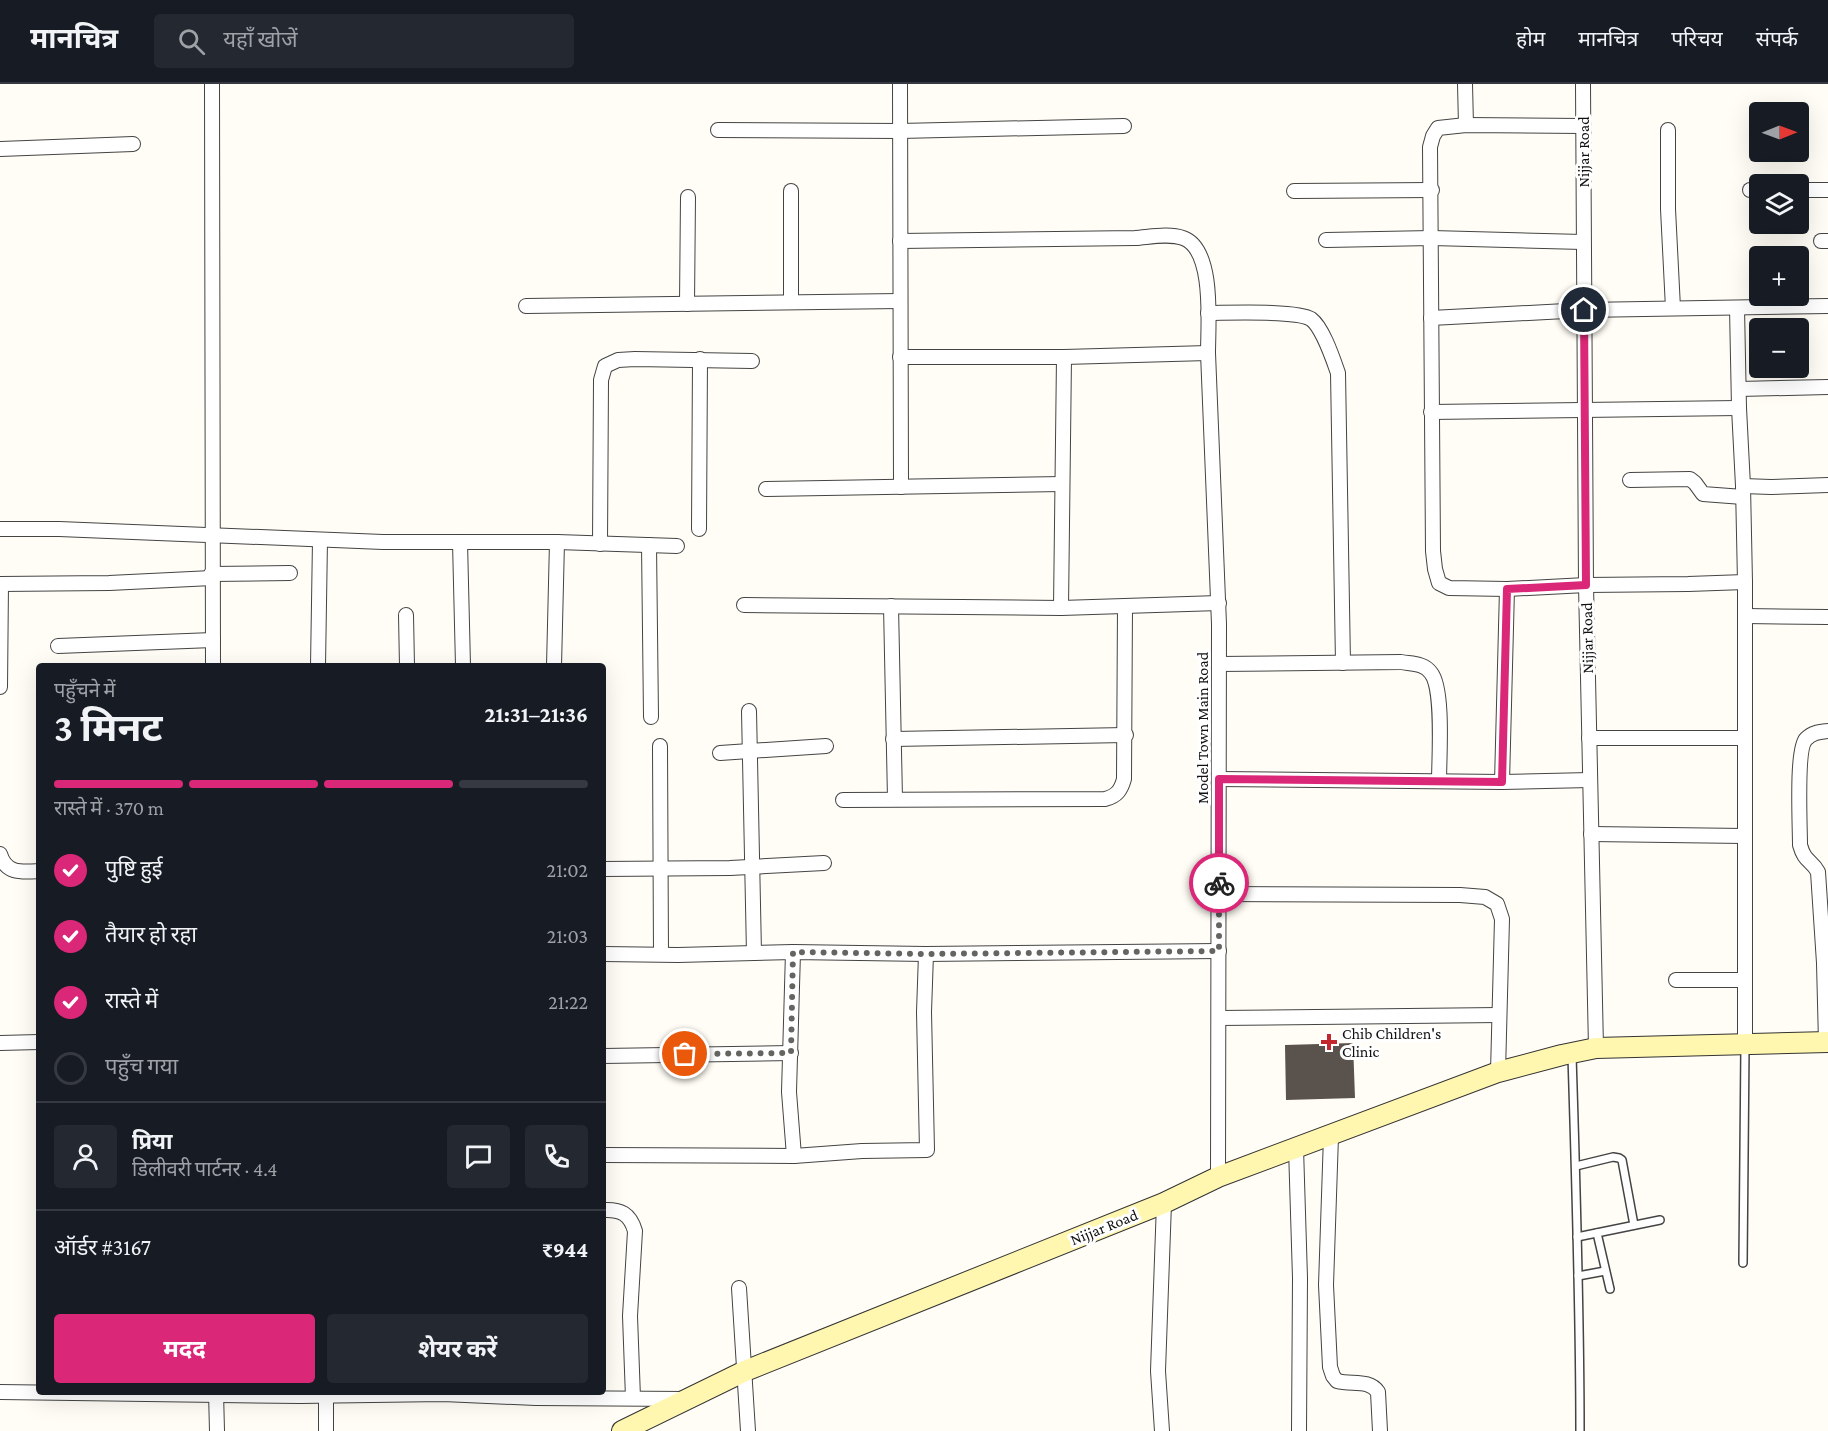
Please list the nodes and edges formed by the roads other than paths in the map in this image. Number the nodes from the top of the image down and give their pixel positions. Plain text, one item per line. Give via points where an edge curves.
1 (212, 84) edge
2 (900, 84) edge
3 (1465, 84) edge
4 (1583, 84) edge
5 (1466, 125) junction
6 (1124, 126) dead end
7 (1583, 126) junction
8 (718, 130) dead end
9 (1668, 130) dead end
10 (900, 131) junction
11 (133, 144) dead end
12 (0, 149) edge
13 (791, 190) dead end
14 (1432, 190) junction
15 (1809, 190) edge
16 (1828, 190) edge
17 (1294, 191) dead end
18 (688, 197) dead end
19 (1432, 238) junction
20 (1326, 240) dead end
21 (900, 241) junction
22 (1583, 242) junction
23 (900, 301) junction
24 (791, 302) junction
25 (687, 304) junction
26 (526, 306) dead end
27 (1828, 306) edge
28 (1673, 308) junction
29 (1737, 308) junction
30 (1584, 310) junction
31 (1208, 313) junction
32 (1431, 318) junction
33 (1208, 352) junction
34 (900, 357) junction
35 (1064, 357) junction
36 (700, 359) junction
37 (752, 361) dead end
38 (1828, 387) edge
39 (1739, 389) junction
40 (1739, 408) junction
41 (1584, 411) junction
42 (1431, 412) junction
43 (1630, 480) dead end
44 (1062, 484) junction
45 (1828, 485) edge
46 (901, 487) junction
47 (766, 489) dead end
48 (1743, 492) junction
49 (0, 529) edge
50 (699, 529) dead end
51 (212, 534) junction
52 (320, 540) junction
53 (460, 542) junction
54 (557, 542) junction
55 (600, 544) junction
56 (649, 545) junction
57 (677, 546) dead end
58 (290, 573) dead end
59 (212, 576) junction
60 (1745, 582) junction
61 (0, 584) edge
62 (1586, 585) junction
63 (1507, 589) junction
64 (1219, 603) junction
65 (744, 605) dead end
66 (891, 606) junction
67 (1125, 607) junction
68 (1061, 608) junction
69 (406, 615) dead end
70 (1744, 616) junction
71 (1828, 617) edge
72 (213, 640) junction
73 (58, 646) dead end
74 (0, 660) edge
75 (213, 663) edge
76 (318, 663) edge
77 (407, 663) edge
78 (463, 663) edge
79 (554, 663) edge
80 (1343, 663) junction
81 (1219, 664) junction
82 (0, 687) edge
83 (749, 711) dead end
84 (651, 717) dead end
85 (1828, 731) edge
86 (1126, 735) junction
87 (1589, 738) junction
88 (1745, 738) junction
89 (893, 739) junction
90 (660, 746) dead end
91 (826, 746) dead end
92 (750, 750) junction
93 (720, 753) dead end
94 (1219, 779) junction
95 (1590, 780) junction
96 (1439, 781) junction
97 (1502, 782) junction
98 (895, 799) junction
99 (843, 800) dead end
100 (1591, 834) junction
101 (1744, 836) junction
102 (0, 854) edge
103 (824, 863) dead end
104 (751, 867) junction
105 (606, 869) edge
106 (661, 869) junction
107 (36, 871) edge
108 (1219, 894) junction
109 (1219, 951) junction
110 (793, 952) junction
111 (754, 953) junction
112 (606, 954) edge
113 (661, 954) junction
114 (926, 954) junction
115 (1676, 980) dead end
116 (1745, 980) junction
117 (1499, 1015) junction
118 (1219, 1018) junction
119 (36, 1042) edge
120 (1827, 1042) edge
121 (0, 1043) edge
122 (1745, 1044) junction
123 (1596, 1048) junction
124 (791, 1053) junction
125 (1572, 1053) junction
126 (606, 1056) edge
127 (1498, 1072) junction
128 (1331, 1136) junction
129 (1296, 1148) junction
130 (606, 1155) edge
131 (794, 1156) junction
132 (1576, 1166) junction
133 (1218, 1177) junction
134 (1164, 1203) junction
135 (606, 1210) edge
136 (1660, 1220) dead end
137 (1634, 1225) junction
138 (1597, 1233) junction
139 (1577, 1237) junction
140 (1743, 1263) dead end
141 (1605, 1271) junction
142 (1578, 1276) junction
143 (739, 1288) dead end
144 (1610, 1289) dead end
145 (745, 1371) junction
146 (0, 1392) edge
147 (36, 1392) edge
148 (216, 1395) edge
149 (326, 1395) edge
150 (536, 1395) edge
151 (633, 1398) junction
152 (686, 1399) junction
153 (217, 1431) edge
154 (326, 1431) edge
155 (622, 1431) edge
156 (748, 1431) edge
157 (1162, 1431) edge
158 (1299, 1431) edge
159 (1380, 1431) edge
160 (1580, 1431) edge

1 - 51 street
2 - 10 street
3 - 5 street
4 - 7 street, Nijjar Road
5 - 7 street
5 - 14 street via 1438,128 1433,136
6 - 10 street
7 - 22 street, Nijjar Road
8 - 10 street
9 - 28 street
10 - 21 street
11 - 12 street
13 - 24 street
14 - 17 street
14 - 19 street
15 - 16 street
18 - 25 street
19 - 20 street
19 - 22 street
19 - 32 street
21 - 23 street
21 - 31 street, Model Town Main Road via 1183,238 1200,255
22 - 30 street, Nijjar Road
23 - 24 street
23 - 34 street
24 - 25 street
25 - 26 street
27 - 29 street
28 - 29 street
28 - 30 street
29 - 39 street
30 - 32 street
30 - 41 street, Nijjar Road
31 - 33 street, Model Town Main Road
31 - 80 street via 1294,315 1311,319 1329,347 1338,373
32 - 42 street
33 - 35 street
33 - 64 street, Model Town Main Road
34 - 35 street
34 - 46 street
35 - 44 street
36 - 37 street
36 - 50 street
36 - 55 street via 618,360 606,366 601,380
38 - 39 street
39 - 40 street
40 - 41 street
40 - 48 street
41 - 42 street
41 - 62 street, Nijjar Road
42 - 63 street via 1433,551 1439,583 1449,588
43 - 48 street via 1690,479 1703,494
44 - 46 street
44 - 68 street
45 - 48 street
46 - 47 street
48 - 60 street
49 - 51 street
51 - 52 street
51 - 59 street
52 - 53 street
52 - 76 street
53 - 54 street
53 - 78 street
54 - 55 street
54 - 79 street
55 - 56 street
56 - 57 street
56 - 84 street
58 - 59 street
59 - 61 street via 109,583
59 - 72 street
60 - 62 street
60 - 70 street
61 - 74 street
62 - 63 street
62 - 87 street, Nijjar Road
63 - 97 street
64 - 67 street
64 - 81 street, Model Town Main Road
65 - 66 street
66 - 68 street
66 - 89 street
67 - 68 street
67 - 86 street
69 - 77 street
70 - 71 street
70 - 88 street
72 - 73 street
72 - 75 street
74 - 82 street
80 - 81 street
80 - 96 street via 1420,664 1432,673 1439,696
81 - 94 street, Model Town Main Road
83 - 92 street
85 - 120 street via 1814,733 1804,740 1800,754 1800,845 1803,856 1818,872
86 - 89 street
86 - 98 street via 1124,779 1113,797
87 - 88 street
87 - 95 street, Nijjar Road
88 - 101 street
89 - 98 street
90 - 106 street
91 - 92 street
92 - 93 street
92 - 104 street
94 - 96 street
94 - 108 street, Model Town Main Road
95 - 97 street
95 - 100 street, Nijjar Road
96 - 97 street
98 - 99 street
100 - 101 street
100 - 123 street, Nijjar Road
101 - 116 street
102 - 107 street via 3,864 12,870
103 - 104 street
104 - 106 street
104 - 111 street
105 - 106 street
106 - 113 street
108 - 109 street, Model Town Main Road
108 - 117 street via 1485,897 1497,904 1502,919
109 - 114 street
109 - 118 street, Model Town Main Road
110 - 111 street
110 - 114 street
110 - 124 street
111 - 113 street
112 - 113 street
114 - 131 street via 927,1150
115 - 116 street
116 - 122 street
117 - 118 street
117 - 127 street
118 - 133 street, Model Town Main Road
119 - 121 street
120 - 122 street, Nijjar Road
122 - 123 street, Nijjar Road
122 - 140 lane
123 - 125 street, Nijjar Road
124 - 126 street
124 - 131 street via 789,1092
125 - 127 street, Nijjar Road
125 - 132 lane
127 - 128 street, Nijjar Road
128 - 129 street, Nijjar Road
128 - 159 street via 1326,1285 1330,1367 1337,1381 1375,1388
129 - 133 street, Nijjar Road
129 - 158 street
130 - 131 street
132 - 137 lane via 1613,1157 1622,1160
132 - 139 lane
133 - 134 street, Nijjar Road
134 - 145 street, Nijjar Road
134 - 157 street via 1158,1371
135 - 151 street via 626,1215 635,1231 630,1316
136 - 137 lane
137 - 138 lane
138 - 139 lane
138 - 141 lane
139 - 142 lane
141 - 142 lane
141 - 144 lane
142 - 160 lane
143 - 145 street
145 - 152 street, Nijjar Road
145 - 156 street
146 - 147 street
148 - 153 street
149 - 154 street
150 - 151 street
151 - 152 street
152 - 155 street, Nijjar Road

